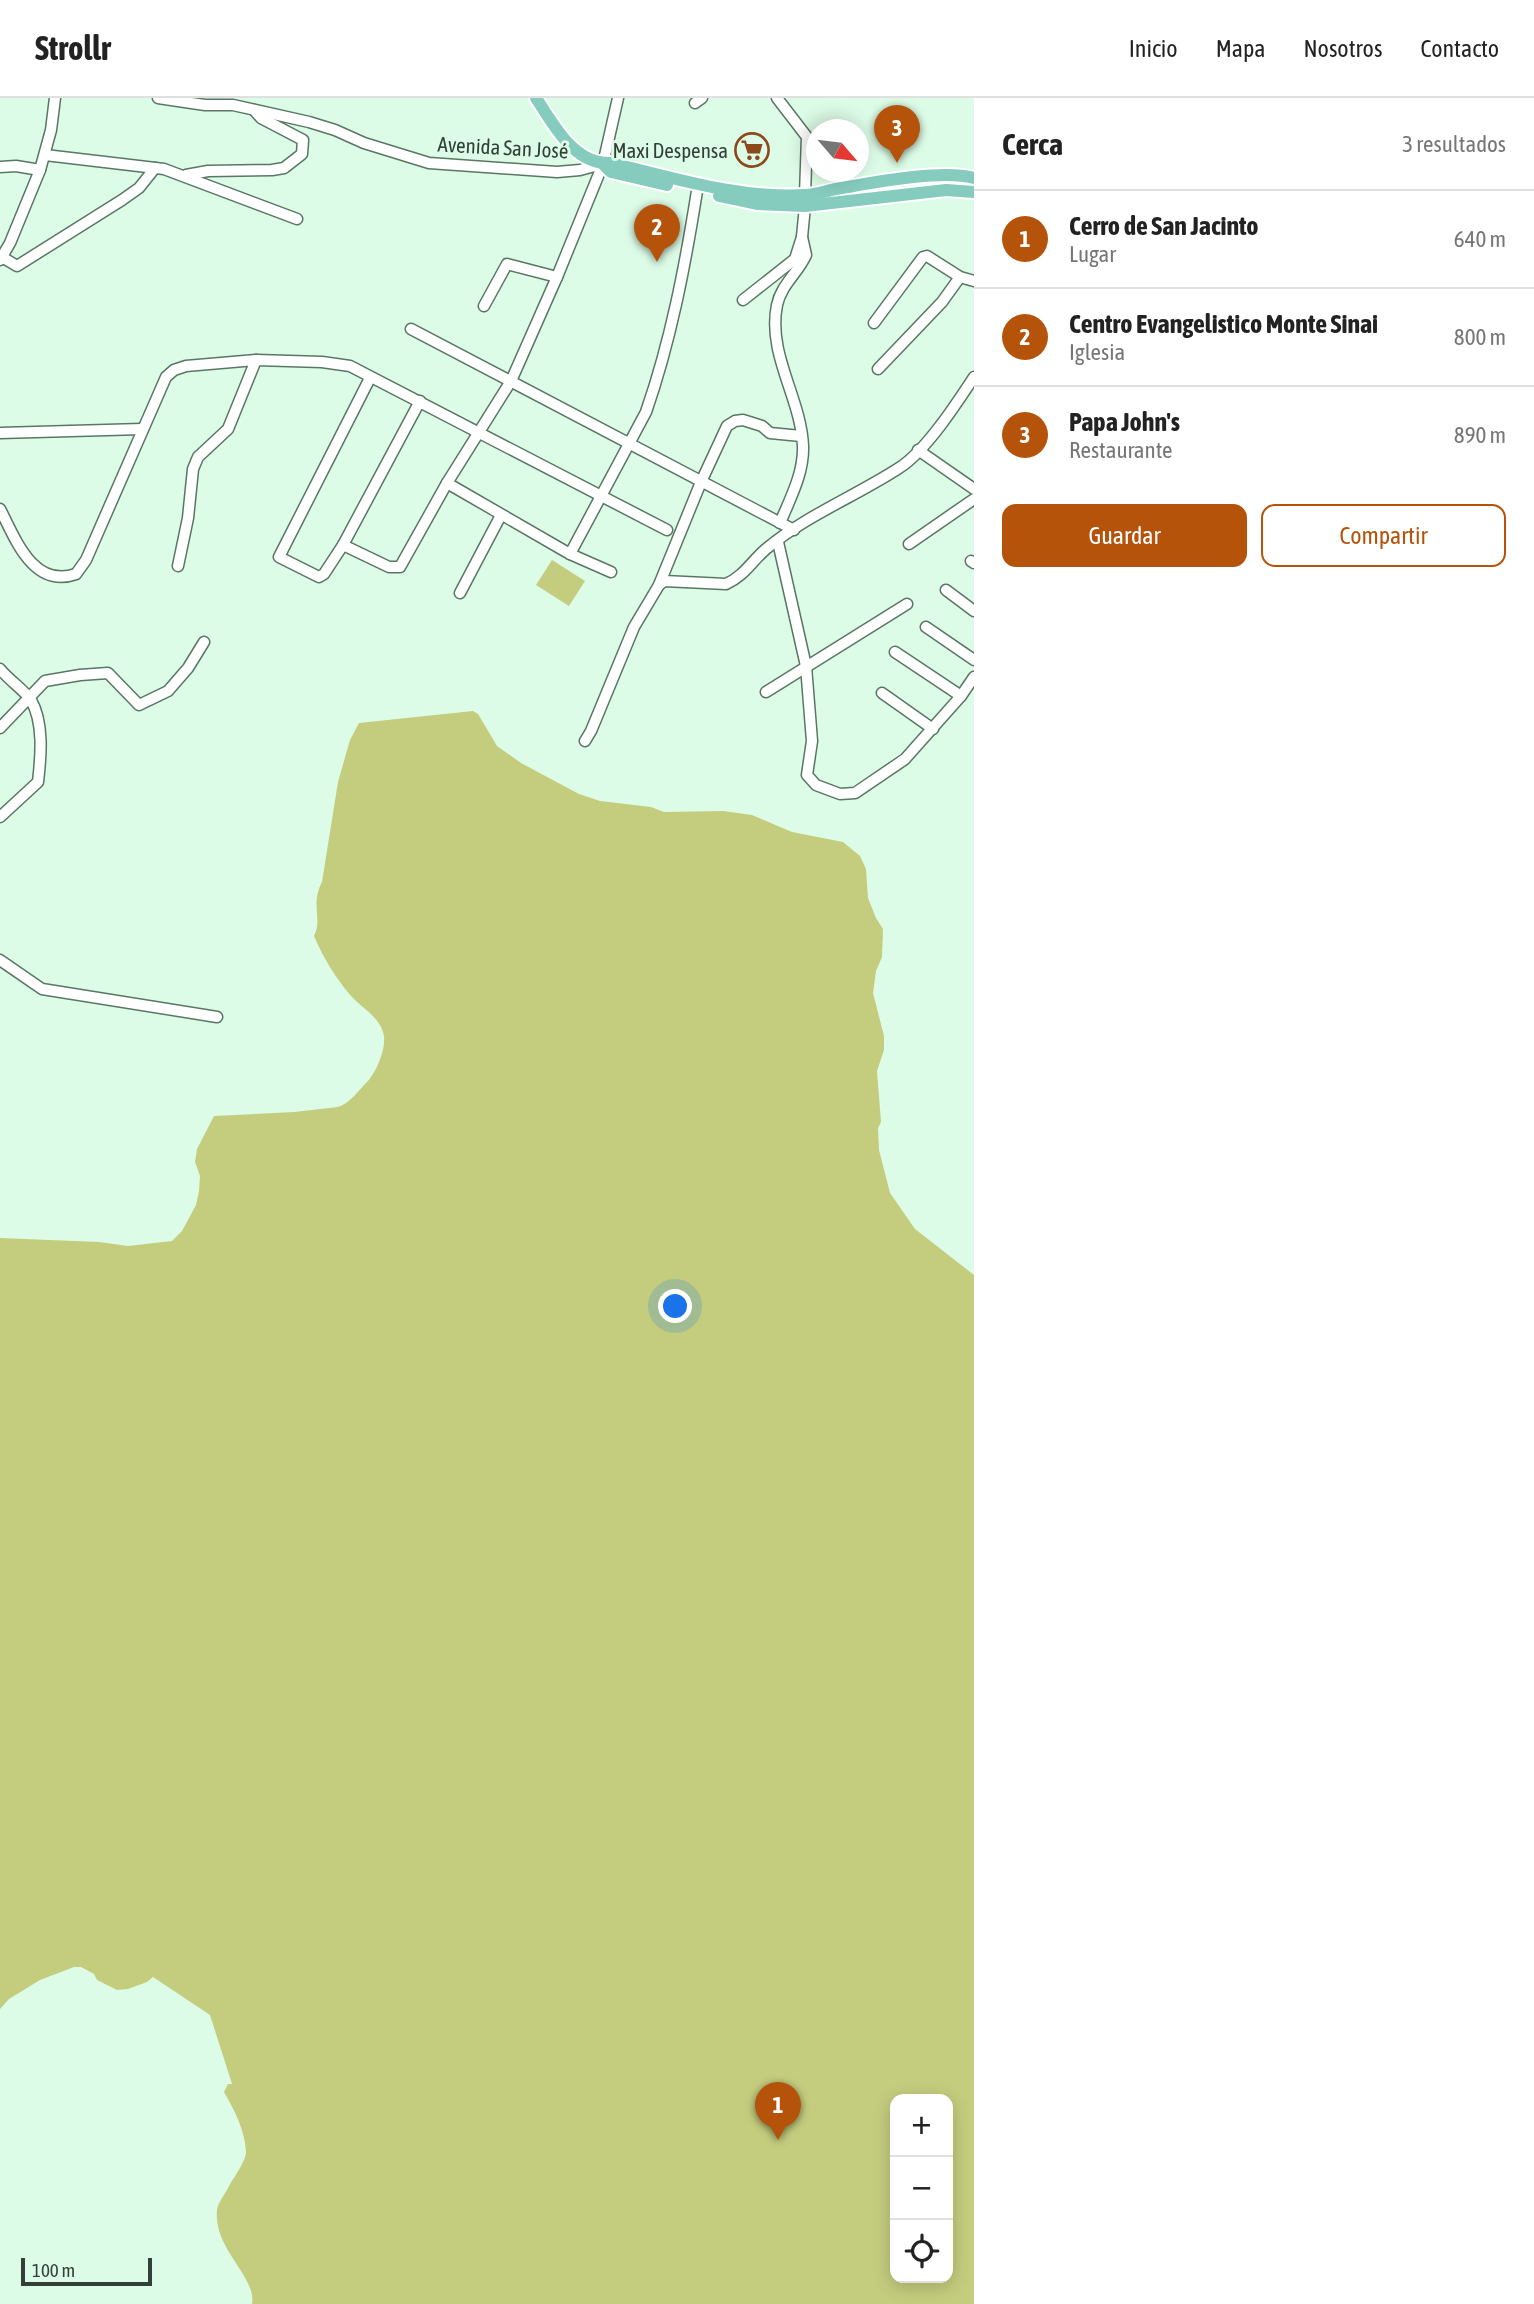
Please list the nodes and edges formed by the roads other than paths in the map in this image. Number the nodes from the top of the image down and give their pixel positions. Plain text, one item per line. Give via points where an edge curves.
1 (55, 98) edge
2 (159, 98) edge
3 (536, 98) edge
4 (618, 98) edge
5 (777, 98) edge
6 (254, 110) junction
7 (45, 155) junction
8 (603, 164) junction
9 (0, 167) edge
10 (155, 168) junction
11 (40, 170) junction
12 (185, 176) junction
13 (968, 177) edge
14 (866, 184) junction
15 (697, 191) junction
16 (974, 192) edge
17 (872, 198) junction
18 (805, 201) junction
19 (846, 202) junction
20 (297, 219) dead end
21 (802, 237) junction
22 (1, 259) edge
23 (557, 276) junction
24 (961, 277) junction
25 (974, 281) edge
26 (743, 300) dead end
27 (484, 306) dead end
28 (874, 323) dead end
29 (411, 329) dead end
30 (256, 359) junction
31 (878, 369) dead end
32 (974, 377) edge
33 (370, 378) junction
34 (510, 381) junction
35 (419, 401) junction
36 (142, 429) junction
37 (0, 433) edge
38 (479, 434) junction
39 (801, 436) junction
40 (628, 443) junction
41 (918, 450) junction
42 (701, 482) junction
43 (447, 483) junction
44 (974, 489) edge
45 (599, 496) junction
46 (974, 499) edge
47 (0, 509) edge
48 (501, 515) junction
49 (780, 523) junction
50 (667, 530) dead end
51 (794, 530) junction
52 (778, 542) junction
53 (909, 544) dead end
54 (342, 545) junction
55 (569, 554) junction
56 (178, 566) dead end
57 (611, 572) dead end
58 (659, 585) junction
59 (946, 590) dead end
60 (460, 593) dead end
61 (907, 604) dead end
62 (974, 611) edge
63 (926, 626) dead end
64 (204, 642) dead end
65 (895, 652) dead end
66 (974, 660) edge
67 (806, 666) junction
68 (0, 669) edge
69 (974, 677) edge
70 (766, 692) dead end
71 (882, 694) dead end
72 (961, 696) junction
73 (30, 698) junction
74 (0, 728) edge
75 (933, 729) junction
76 (584, 741) dead end
77 (0, 817) edge
78 (0, 960) edge
79 (217, 1017) dead end

1 - 7 street
2 - 6 street, Avenida San José
3 - 8 main road via 565,141
4 - 8 street
5 - 18 street via 807,137
6 - 8 street, Avenida San José via 309,122 429,163 557,172
6 - 12 street via 303,141 302,153 293,162 272,170
7 - 10 street
7 - 11 street
8 - 15 main road via 611,172
8 - 18 main road
8 - 23 street
9 - 11 street
10 - 12 street
10 - 22 street via 139,188 40,253 17,266
11 - 22 street
12 - 20 street
13 - 14 main road
13 - 17 main road via 877,192
14 - 18 main road
14 - 19 main road via 848,194
15 - 18 main road via 757,204
15 - 40 street via 683,278 660,371 646,412
16 - 17 main road via 946,190
17 - 19 main road
18 - 19 main road via 839,198
18 - 21 street
21 - 26 street via 795,259
21 - 39 street via 806,254 783,288 776,308 776,346
23 - 27 street via 507,264
23 - 34 street
24 - 25 street
24 - 28 street via 923,257
24 - 31 street
29 - 34 street
30 - 33 street via 350,366
30 - 36 street via 174,370 166,377
30 - 56 street via 228,429 198,457 193,469
32 - 41 street
33 - 35 street
33 - 54 street via 279,557 319,577
34 - 38 street
34 - 40 street
35 - 38 street
35 - 54 street
36 - 37 street
36 - 47 street via 76,574 60,576 30,563
38 - 43 street
38 - 45 street
39 - 42 street via 770,433 762,426 735,421 727,426
39 - 49 street via 801,469
40 - 42 street
40 - 45 street
41 - 44 street
41 - 51 street via 902,467
42 - 49 street
42 - 58 street
43 - 48 street
43 - 54 street via 401,567 389,567
45 - 50 street
45 - 55 street
46 - 53 street
48 - 55 street
48 - 60 street
49 - 51 street
51 - 52 street
52 - 58 street via 726,584 664,581
52 - 67 street
55 - 57 street
58 - 76 street via 634,627
59 - 62 street
61 - 67 street
63 - 66 street
64 - 73 street via 168,691 139,705 108,673 45,681
65 - 72 street
67 - 70 street
67 - 75 street via 812,741 807,775 816,785 840,794 855,793 905,759
68 - 73 street
69 - 72 street
71 - 75 street
72 - 75 street
73 - 74 street
73 - 77 street via 39,720 38,782
78 - 79 street via 42,989

